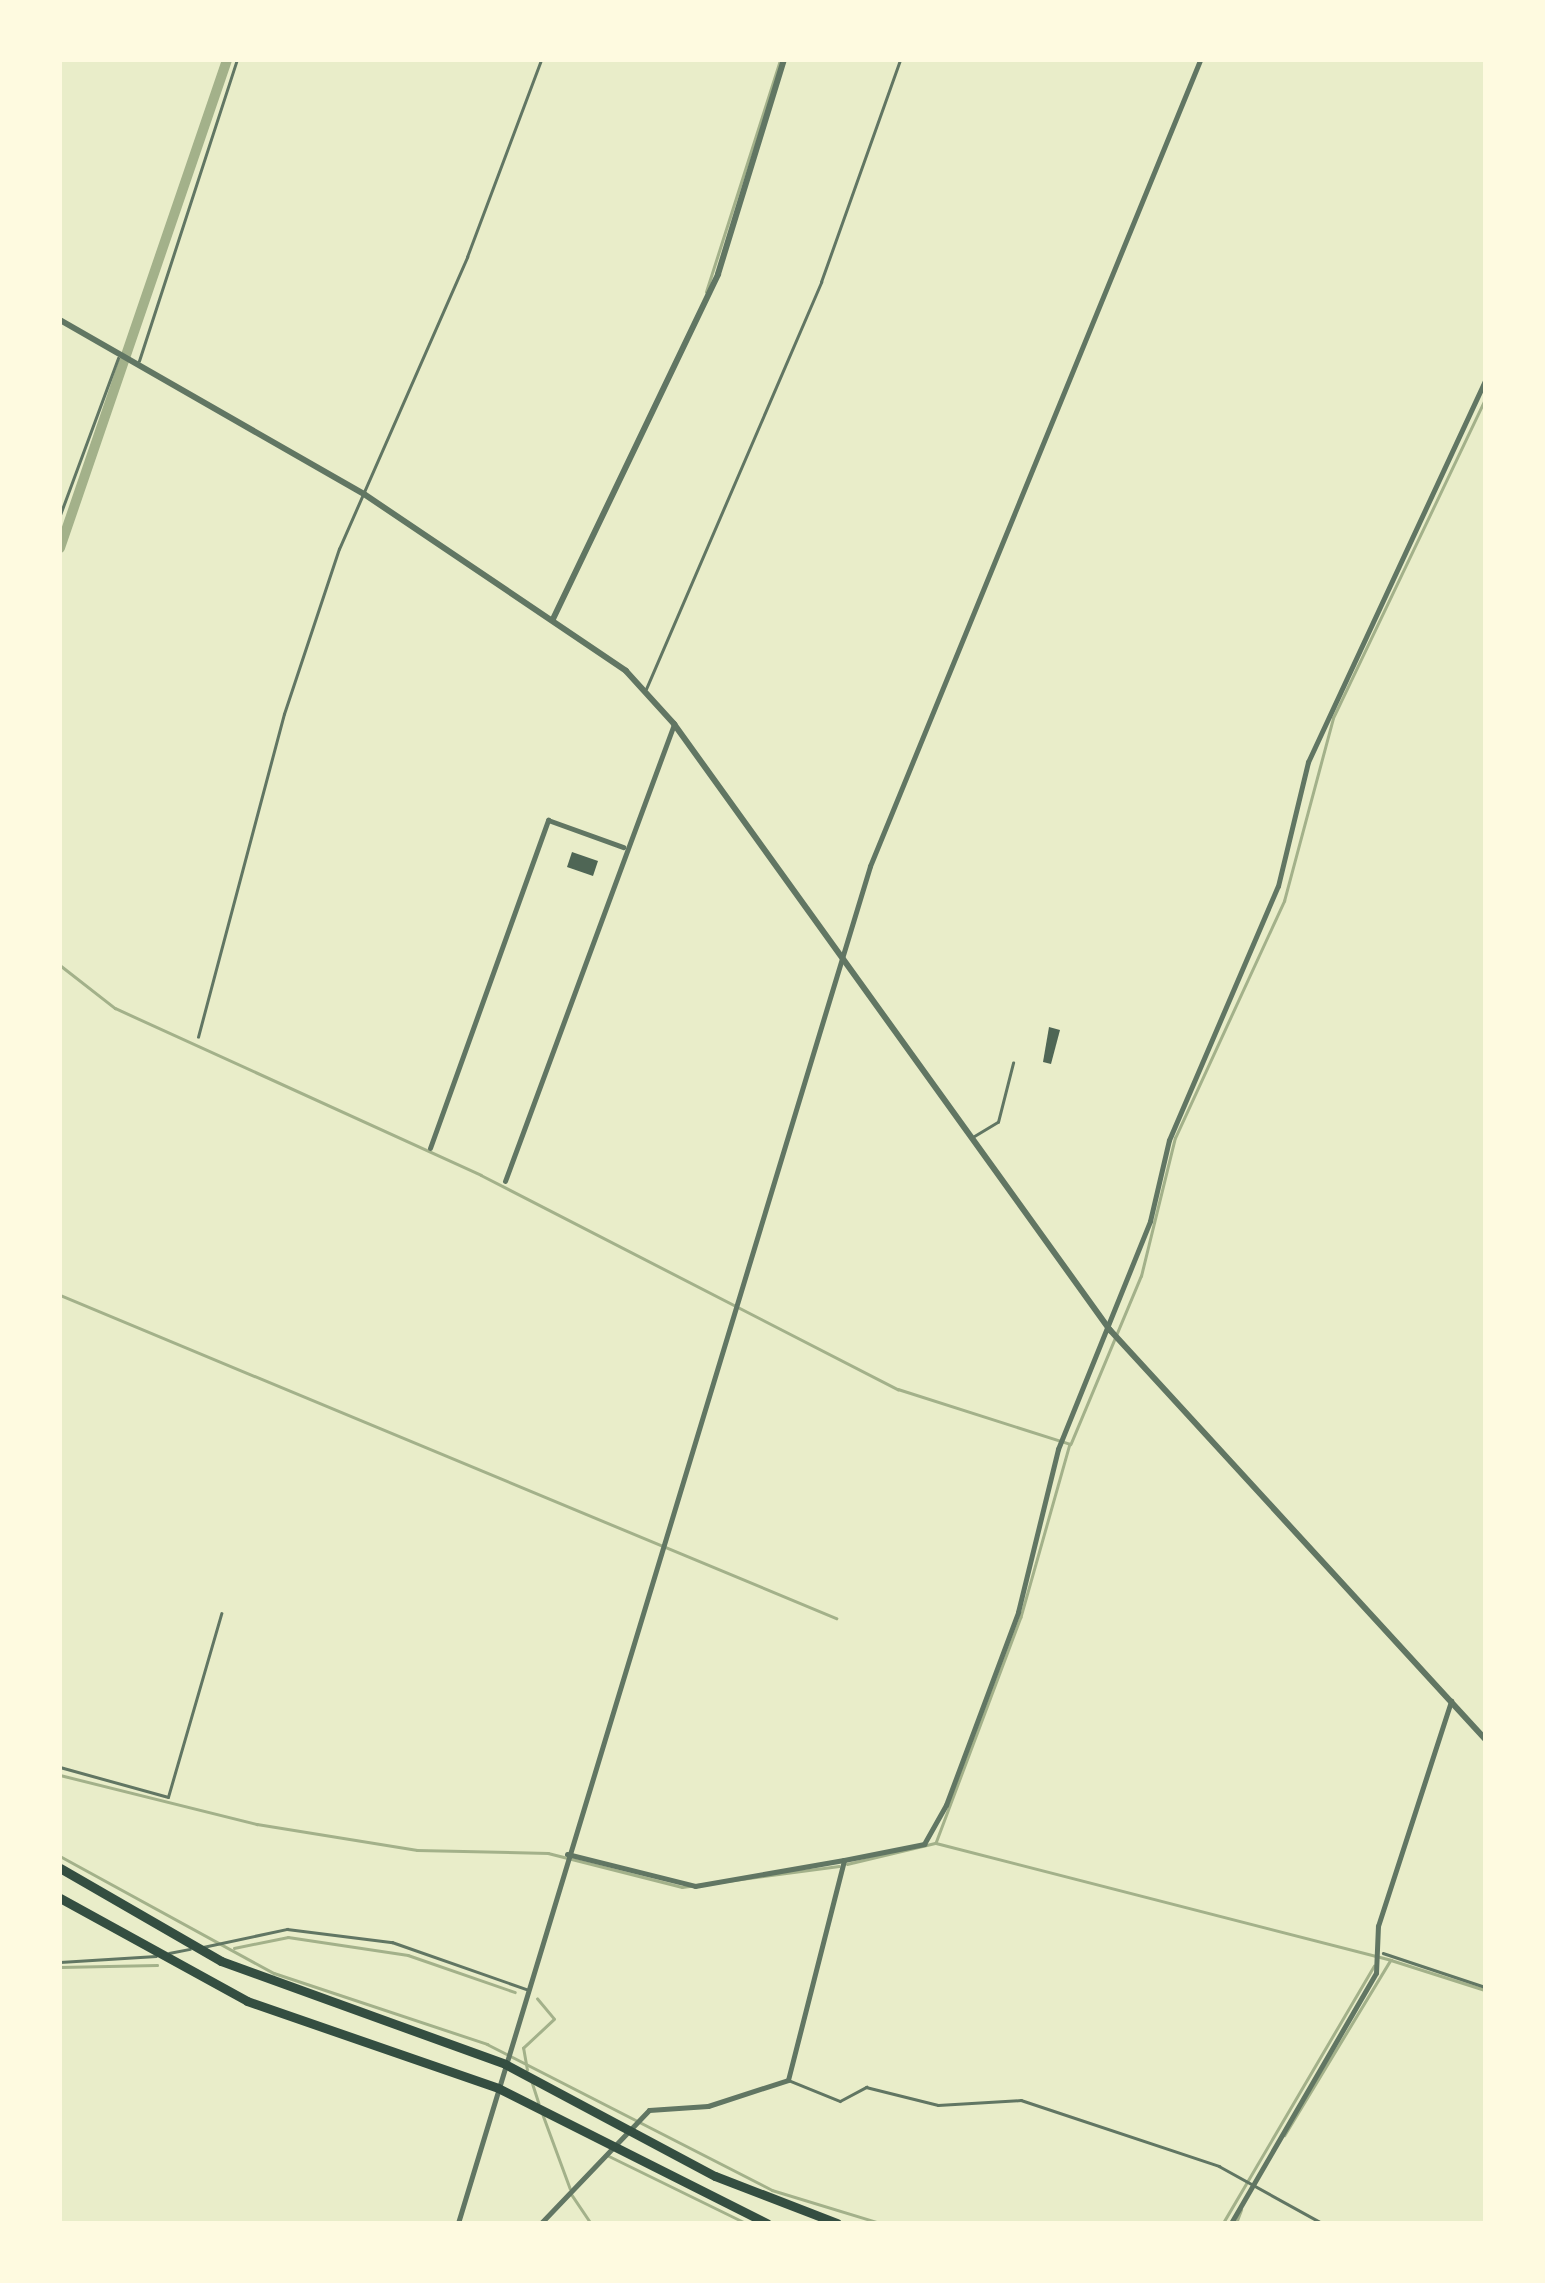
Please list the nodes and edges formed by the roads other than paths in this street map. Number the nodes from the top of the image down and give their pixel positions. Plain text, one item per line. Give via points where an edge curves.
1 (237, 60) edge
2 (541, 60) edge
3 (784, 60) edge
4 (900, 60) edge
5 (1200, 60) edge
6 (60, 320) edge
7 (119, 357) junction
8 (137, 367) junction
9 (1485, 380) edge
10 (364, 494) junction
11 (60, 515) edge
12 (553, 619) junction
13 (645, 690) junction
14 (674, 724) junction
15 (623, 847) junction
16 (841, 954) junction
17 (198, 1038) dead end
18 (1012, 1063) dead end
19 (970, 1139) junction
20 (430, 1148) dead end
21 (505, 1181) dead end
22 (1110, 1330) junction
23 (221, 1614) dead end
24 (1451, 1701) junction
25 (1485, 1738) edge
26 (60, 1767) edge
27 (567, 1854) junction
28 (844, 1860) junction
29 (60, 1868) edge
30 (60, 1898) edge
31 (197, 1948) junction
32 (159, 1954) junction
33 (1383, 1954) junction
34 (60, 1962) edge
35 (1485, 1987) edge
36 (528, 1990) junction
37 (506, 2064) junction
38 (788, 2080) junction
39 (498, 2088) junction
40 (624, 2129) junction
41 (608, 2145) junction
42 (1248, 2182) junction
43 (458, 2223) edge
44 (541, 2223) edge
45 (767, 2223) edge
46 (836, 2223) edge
47 (1231, 2223) edge
48 (1322, 2223) edge

1 - 8 lane
2 - 10 lane
3 - 12 street via 718,274
4 - 13 lane via 821,282
5 - 16 street
6 - 7 street
7 - 8 street
7 - 11 lane
8 - 10 street
9 - 22 street via 1308,762 1278,886 1169,1140
10 - 12 street
10 - 17 lane via 284,714
12 - 13 street
13 - 14 street
14 - 15 street
14 - 16 street
15 - 20 street via 548,820
15 - 21 street
16 - 19 street
16 - 27 street
18 - 19 lane via 998,1122
19 - 22 street
22 - 24 street
22 - 28 street via 1058,1448 1018,1612 946,1805 924,1844
23 - 26 lane via 168,1798
24 - 25 street
24 - 33 street via 1378,1926
27 - 28 street via 696,1886
27 - 36 street
28 - 38 street
29 - 31 main road
30 - 32 main road
31 - 32 lane
31 - 36 lane via 296,1930 392,1942
31 - 37 main road via 296,1993
32 - 34 lane via 118,1965
32 - 39 main road via 248,2001
33 - 35 lane
33 - 42 street
36 - 37 street
37 - 39 street
37 - 40 main road
38 - 40 street via 708,2106 648,2110
38 - 42 lane via 840,2101 866,2086 938,2105 1021,2100
39 - 41 main road
39 - 43 street
40 - 41 street
40 - 46 main road
41 - 44 street
41 - 45 main road
42 - 47 street
42 - 48 lane

